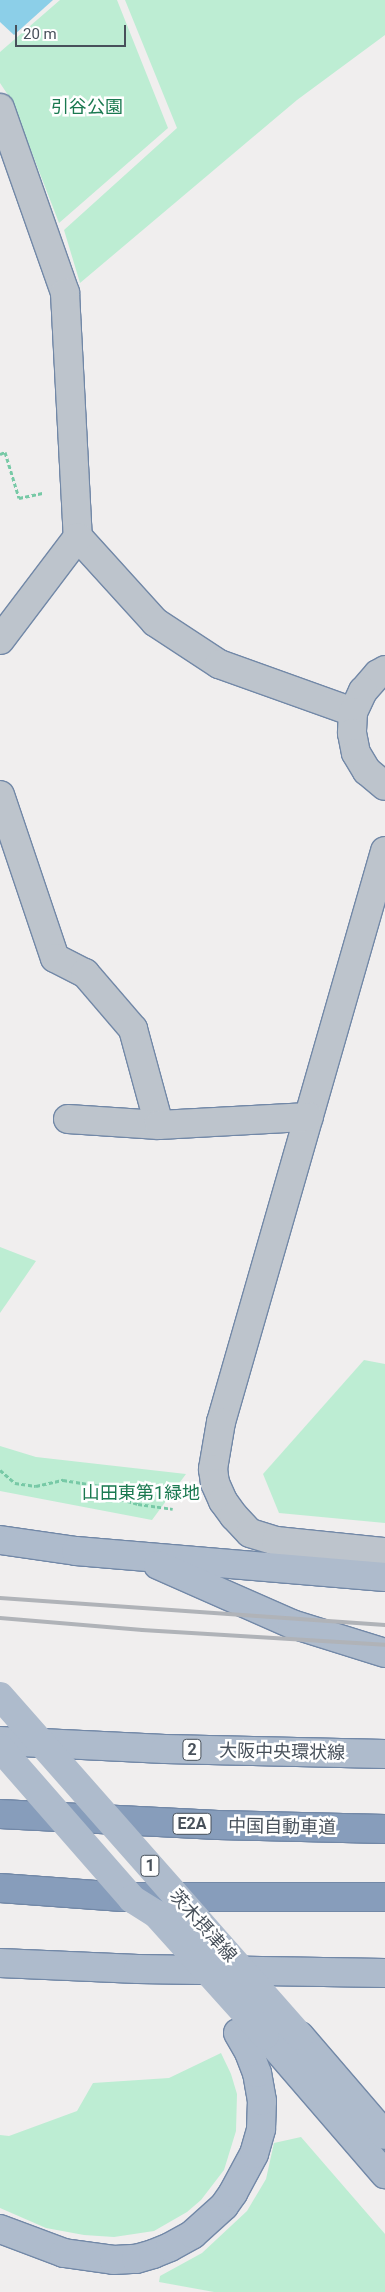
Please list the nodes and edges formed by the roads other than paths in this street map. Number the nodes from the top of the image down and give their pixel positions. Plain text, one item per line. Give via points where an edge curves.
1 (0, 108) edge
2 (78, 537) junction
3 (0, 640) edge
4 (385, 670) edge
5 (353, 712) junction
6 (385, 786) edge
7 (0, 795) edge
8 (385, 851) edge
9 (309, 1117) junction
10 (68, 1119) dead end
11 (159, 1125) junction
12 (0, 1540) edge
13 (385, 1552) edge
14 (139, 1556) junction
15 (385, 1577) edge
16 (385, 1653) edge
17 (0, 1696) edge
18 (0, 1741) edge
19 (0, 1748) edge
20 (385, 1754) edge
21 (0, 1814) edge
22 (385, 1829) edge
23 (0, 1888) edge
24 (385, 1897) edge
25 (132, 1899) junction
26 (0, 1963) edge
27 (385, 1973) edge
28 (385, 2135) edge
29 (385, 2174) edge
30 (0, 2229) edge

1 - 2 street via 65,293
2 - 3 street
2 - 5 street via 155,622 219,664
4 - 5 street via 363,691
5 - 6 street via 352,733 356,753 367,771
7 - 11 street via 55,958 85,973 133,1029
8 - 9 street
9 - 11 street
9 - 13 street via 221,1422 213,1469 215,1483 234,1516 250,1533 262,1538
10 - 11 street
12 - 14 main road
14 - 15 main road
14 - 16 main road via 292,1624
17 - 28 main road, 茨木摂津線 / 1, bridge
18 - 20 main road, 大阪中央環状線 / 2
19 - 25 main road, 茨木摂津線 / 1, bridge
21 - 22 highway, 中国自動車道 / E2A via 218,1825
23 - 24 highway via 123,1897
25 - 29 main road, 茨木摂津線 / 1, bridge via 156,1914
25 - 30 main road via 144,1925 191,1976 238,2033 249,2052 262,2101 261,2129 254,2154 224,2206 193,2234 153,2254 114,2260 64,2253
26 - 27 main road

